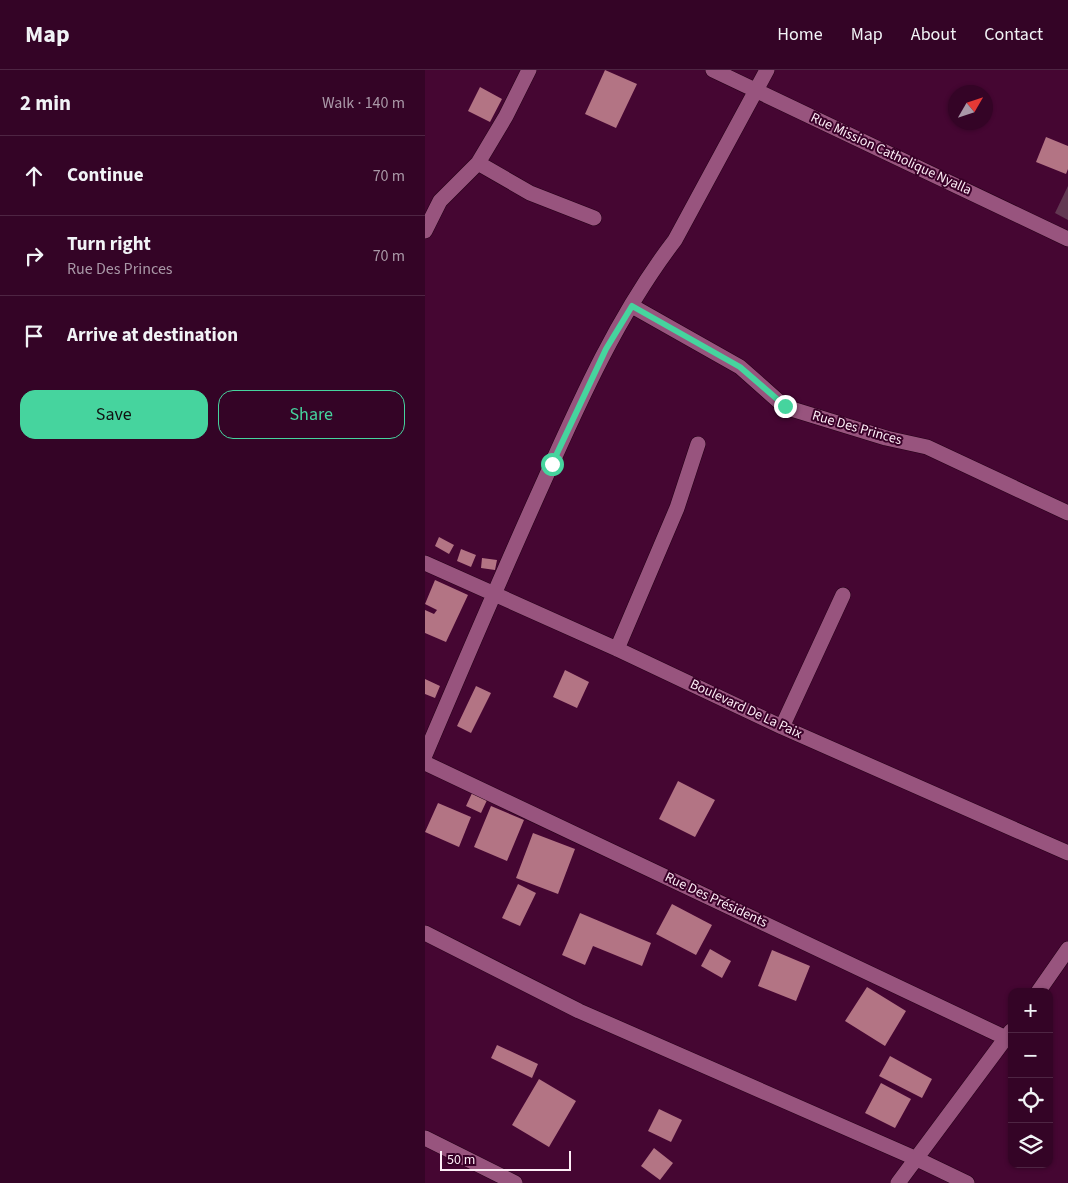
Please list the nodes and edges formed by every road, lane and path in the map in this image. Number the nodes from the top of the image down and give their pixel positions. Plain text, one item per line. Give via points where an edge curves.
1 (529, 70) edge
2 (713, 70) edge
3 (767, 70) edge
4 (757, 91) junction
5 (478, 163) junction
6 (594, 218) dead end
7 (425, 231) edge
8 (1068, 239) edge
9 (632, 306) junction
10 (698, 444) dead end
11 (1068, 514) edge
12 (425, 563) edge
13 (493, 594) junction
14 (843, 595) dead end
15 (617, 649) junction
16 (782, 727) junction
17 (425, 755) edge
18 (425, 763) edge
19 (1068, 853) edge
20 (425, 933) edge
21 (1068, 949) edge
22 (1041, 988) edge
23 (1008, 1033) edge
24 (1008, 1034) edge
25 (425, 1138) edge
26 (917, 1159) junction
27 (515, 1183) edge
28 (898, 1183) edge
29 (967, 1183) edge

1 - 5 street
2 - 4 street, Rue Mission Catholique Nyalla
3 - 4 street
4 - 8 street, Rue Mission Catholique Nyalla
4 - 9 street via 675,240
5 - 6 street via 530,194
5 - 7 street via 440,201
9 - 11 street, Rue Des Princes via 740,367 785,406 927,447
9 - 13 street via 606,349
10 - 15 street via 677,508
12 - 13 street, Boulevard De La Paix
13 - 15 street, Boulevard De La Paix
13 - 17 street
14 - 16 street
15 - 16 street, Boulevard De La Paix
16 - 19 street, Boulevard De La Paix
18 - 23 street, Rue Des Présidents
20 - 26 street via 579,1012
21 - 22 street
24 - 26 street
25 - 27 street
26 - 28 street
26 - 29 street

